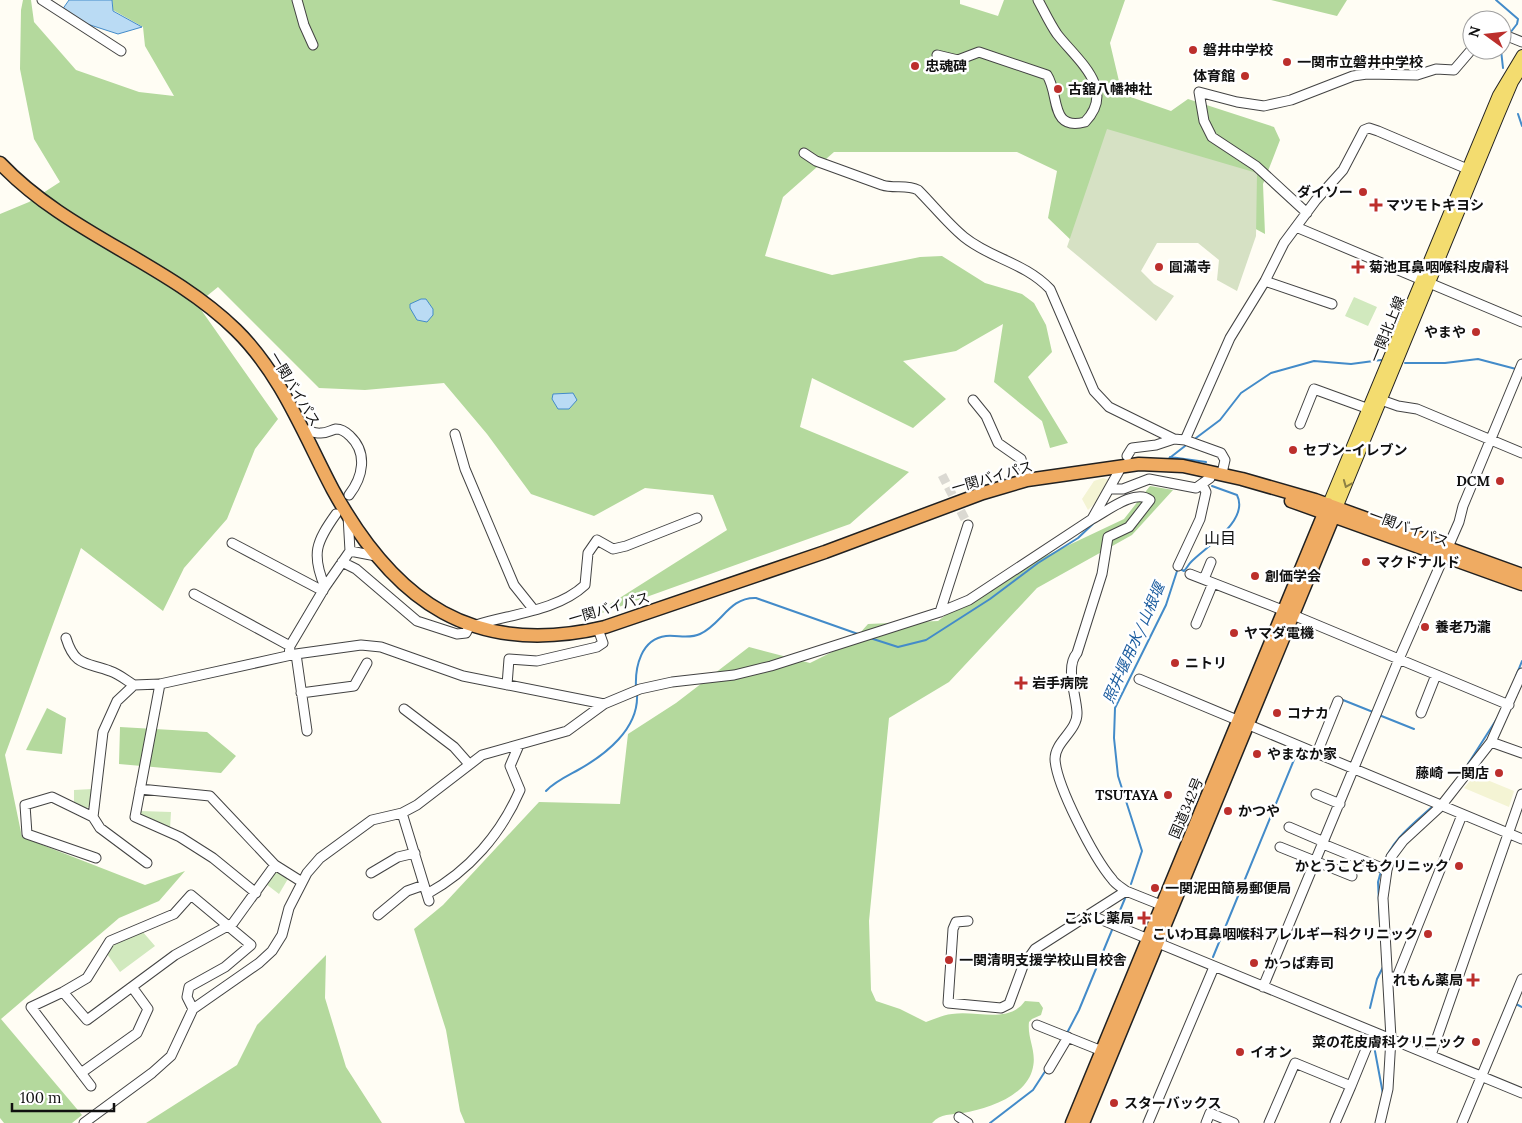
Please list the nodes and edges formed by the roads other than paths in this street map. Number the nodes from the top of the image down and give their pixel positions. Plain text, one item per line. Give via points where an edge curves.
1 (42, 0) edge
2 (297, 0) edge
3 (1038, 0) edge
4 (313, 45) dead end
5 (121, 51) dead end
6 (937, 55) dead end
7 (1522, 55) edge
8 (1463, 60) edge
9 (1522, 68) edge
10 (804, 153) dead end
11 (0, 163) edge
12 (1472, 171) junction
13 (1307, 213) junction
14 (1296, 227) junction
15 (1265, 281) junction
16 (1426, 281) junction
17 (1332, 304) dead end
18 (1522, 322) edge
19 (1522, 364) edge
20 (973, 400) dead end
21 (1381, 400) junction
22 (1369, 409) junction
23 (1300, 424) dead end
24 (303, 429) junction
25 (455, 434) dead end
26 (1174, 439) junction
27 (1185, 440) junction
28 (1490, 440) junction
29 (1522, 453) edge
30 (1127, 456) dead end
31 (1114, 469) junction
32 (1211, 478) junction
33 (1027, 480) junction
34 (1110, 490) junction
35 (349, 495) dead end
36 (1331, 511) junction
37 (342, 514) junction
38 (697, 518) dead end
39 (1092, 519) junction
40 (968, 525) dead end
41 (232, 543) dead end
42 (350, 551) junction
43 (1445, 552) junction
44 (376, 556) junction
45 (342, 562) junction
46 (1211, 562) dead end
47 (1178, 566) dead end
48 (1190, 574) dead end
49 (1522, 575) edge
50 (1209, 581) junction
51 (1522, 584) edge
52 (324, 589) junction
53 (194, 594) dead end
54 (534, 610) junction
55 (940, 612) junction
56 (1289, 613) junction
57 (1196, 624) dead end
58 (472, 625) junction
59 (598, 629) junction
60 (66, 638) dead end
61 (292, 652) junction
62 (1399, 659) junction
63 (366, 663) dead end
64 (1522, 673) edge
65 (1436, 675) junction
66 (1139, 680) dead end
67 (160, 684) junction
68 (508, 685) junction
69 (134, 686) junction
70 (301, 693) junction
71 (1338, 701) dead end
72 (604, 704) junction
73 (1509, 705) junction
74 (404, 709) dead end
75 (1421, 713) dead end
76 (1243, 723) junction
77 (307, 731) dead end
78 (1491, 742) junction
79 (519, 745) junction
80 (1316, 753) junction
81 (1522, 753) edge
82 (469, 764) junction
83 (1355, 769) junction
84 (140, 789) junction
85 (1316, 794) dead end
86 (1522, 794) edge
87 (1340, 804) junction
88 (1441, 806) junction
89 (402, 813) junction
90 (1462, 815) junction
91 (92, 816) junction
92 (1289, 827) dead end
93 (1509, 833) junction
94 (1522, 839) edge
95 (1324, 843) junction
96 (1280, 847) dead end
97 (415, 853) junction
98 (96, 858) dead end
99 (1316, 862) junction
100 (147, 863) dead end
101 (275, 865) junction
102 (1387, 870) junction
103 (371, 873) dead end
104 (1352, 876) dead end
105 (302, 882) junction
106 (1126, 892) junction
107 (256, 893) junction
108 (427, 893) junction
109 (1161, 905) junction
110 (378, 915) dead end
111 (1090, 915) junction
112 (968, 921) dead end
113 (228, 926) junction
114 (1152, 940) junction
115 (1214, 967) junction
116 (1389, 977) junction
117 (1522, 979) edge
118 (132, 986) junction
119 (1263, 986) junction
120 (63, 992) junction
121 (193, 1009) junction
122 (1038, 1025) dead end
123 (1373, 1032) junction
124 (1068, 1037) junction
125 (1391, 1038) junction
126 (1102, 1051) junction
127 (1431, 1055) junction
128 (1049, 1069) dead end
129 (81, 1073) junction
130 (1482, 1077) junction
131 (91, 1086) dead end
132 (1351, 1086) junction
133 (1522, 1093) edge
134 (959, 1117) dead end
135 (84, 1123) edge
136 (968, 1123) edge
137 (1072, 1123) edge
138 (1082, 1123) edge
139 (1148, 1123) edge
140 (1206, 1123) edge
141 (1234, 1123) edge
142 (1269, 1123) edge
143 (1335, 1123) edge
144 (1380, 1123) edge
145 (1462, 1123) edge

1 - 5 street
2 - 4 street
3 - 6 street via 1054,30 1094,80 1095,112 1085,122 1062,120 1047,75 979,52 958,60
7 - 12 main road, 一関北上線 via 1502,87
8 - 13 street via 1454,70 1436,69 1417,76 1353,76 1291,100 1264,106 1199,92 1204,121 1212,138 1256,166
9 - 12 main road, 一関北上線
10 - 26 street via 816,161 890,188 912,187 918,190 964,237 1030,271 1050,289 1094,391 1109,407
11 - 24 highway, 一関バイパス via 47,206 193,294 236,330 270,371
12 - 13 street via 1366,128 1343,170
12 - 16 main road, 一関北上線
13 - 14 street
14 - 15 street
14 - 16 street
15 - 17 street
15 - 27 street via 1230,338
16 - 18 street
16 - 21 main road, 一関北上線
16 - 22 main road, 一関北上線
19 - 28 street
20 - 33 street via 986,416 998,443 1021,459
21 - 28 street via 1417,409
21 -> 36 main road, 一関北上線
22 - 23 street via 1314,389
22 - 36 main road, 一関北上線
24 - 35 street via 321,434 337,429 354,439 362,453 361,467 359,482
24 - 37 highway, 一関バイパス
25 - 54 street via 465,469 514,585
26 - 27 street
26 - 30 street via 1132,448
27 - 32 street via 1221,453 1225,460
28 - 29 street
28 - 43 street
31 - 32 highway, 一関バイパス via 1139,464 1182,466
31 - 33 highway, 一関バイパス
31 - 34 street
32 - 34 street via 1196,488 1149,479 1123,489
32 - 36 highway, 一関バイパス
32 - 47 street via 1202,510
33 - 59 highway, 一関バイパス
34 - 39 street
36 - 43 highway, 一関バイパス
36 - 56 highway, 国道342号
37 - 42 street
37 - 44 highway, 一関バイパス
37 - 52 street via 322,538 315,555
38 - 54 street via 614,549 598,540 588,553 585,585 574,595
39 - 55 street via 983,591
39 - 106 street via 1135,497 1150,500 1129,526 1108,537 1102,574 1077,653 1072,658 1077,714 1071,732 1059,745 1055,758 1067,802 1112,879
40 - 55 street
41 - 52 street
42 - 44 street
42 - 45 street
43 - 49 highway, 一関バイパス
43 - 51 highway, 一関バイパス
43 - 62 street
44 - 58 highway, 一関バイパス via 418,598 445,615
45 - 52 street
45 - 58 street via 356,569 417,621 457,634 466,633
46 - 50 street
48 - 50 street
50 - 56 street
50 - 57 street
52 - 61 street
53 - 61 street
54 - 58 street
55 - 72 street via 771,666 640,689
56 - 62 street
56 - 76 highway, 国道342号
58 - 59 highway, 一関バイパス via 510,635 541,637 575,635
59 - 68 street via 603,643 597,647 537,661 509,659
60 - 69 street via 70,651 86,665 109,670
61 - 67 street
61 - 68 street via 361,645 381,647 463,676
61 - 70 street
62 - 65 street
62 - 83 street
63 - 70 street via 354,686
64 - 73 street
65 - 73 street
65 - 75 street
66 - 76 street
67 - 69 street
67 - 84 street
68 - 72 street
69 - 91 street via 117,701 103,732
70 - 77 street
71 - 80 street
72 - 79 street via 567,731
73 - 78 street
74 - 82 street via 454,747
76 - 80 street
76 - 109 highway, 国道342号
76 - 114 highway, 国道342号
78 - 81 street
78 - 88 street
79 - 82 street via 482,755
79 - 108 street via 510,766 520,790 498,832 457,875
80 - 83 street
82 - 89 street
83 - 87 street
83 - 88 street
84 - 101 street via 210,796
84 - 107 street via 135,816 180,837 213,858
85 - 87 street
86 - 93 street
87 - 95 street
88 - 90 street
88 - 102 street via 1402,841
89 - 97 street
89 - 105 street via 372,820 320,858
90 - 93 street
90 - 116 street via 1396,977
91 - 98 street via 52,797 25,805 27,834
91 - 100 street via 100,828
92 - 95 street
93 - 94 street
93 - 127 street
95 - 99 street
95 - 102 street
96 - 99 street
97 - 103 street via 398,857
97 - 108 street
99 - 104 street
99 - 119 street
101 - 105 street
101 - 107 street
102 - 116 street via 1383,898
105 - 121 street via 289,908 282,935 272,951 260,963
106 - 109 street
106 - 111 street
107 - 113 street
108 - 110 street via 407,891
109 - 114 highway, 国道342号
111 - 112 street via 1035,949 1023,966 1009,1004 1001,1008 948,1003 953,929 956,922
111 - 114 street
113 - 118 street via 175,955
113 - 120 street via 191,896 174,914 110,941 87,978
113 - 121 street via 251,945 224,967 189,987 188,1001
114 - 115 street
114 - 126 highway, 国道342号
114 - 138 highway, 国道342号
115 - 119 street
115 - 139 street
116 - 125 street
117 - 130 street
118 - 120 street via 87,1020
118 - 129 street via 148,1009 137,1033
119 - 123 street
120 - 129 street via 31,1007
121 - 135 street via 171,1056
122 - 124 street
123 - 125 street
123 - 132 street
124 - 126 street
124 - 128 street
125 - 127 street
125 - 144 street via 1388,1089
126 - 137 highway, 国道342号
127 - 130 street
129 - 131 street
130 - 133 street
130 - 145 street
132 - 142 street via 1294,1064
132 - 143 street
134 - 136 street
140 - 141 street via 1210,1113

